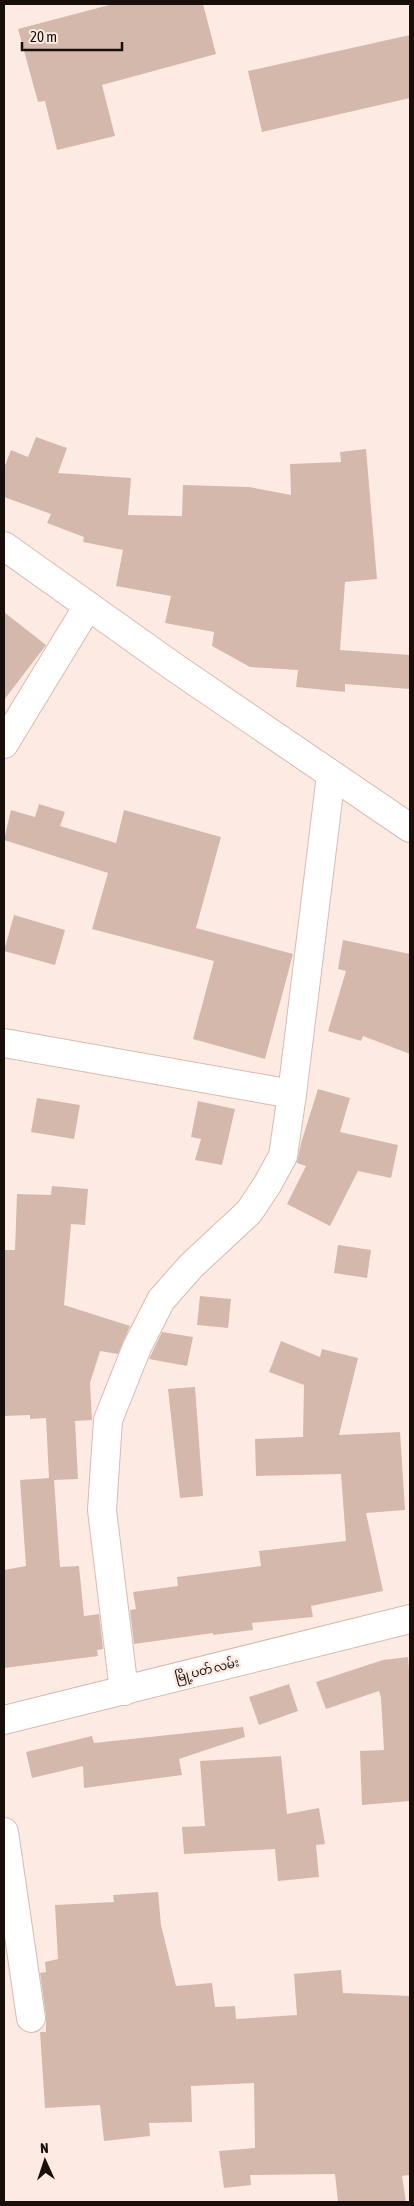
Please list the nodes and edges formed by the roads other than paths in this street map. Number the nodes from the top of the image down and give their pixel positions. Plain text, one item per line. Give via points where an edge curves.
1 (4, 546) edge
2 (88, 606) junction
3 (4, 744) edge
4 (331, 775) junction
5 (410, 828) edge
6 (4, 1043) edge
7 (292, 1094) junction
8 (410, 1619) edge
9 (124, 1690) junction
10 (4, 1720) edge
11 (4, 1832) edge
12 (31, 2018) dead end

1 - 2 street
2 - 3 street
2 - 4 street
4 - 5 street
4 - 7 street
6 - 7 street
7 - 9 street via 283,1156 267,1186 249,1212 191,1266 161,1300 137,1347 108,1420 102,1510
8 - 9 street, မြို့ပတ် လမ်း
9 - 10 street, မြို့ပတ် လမ်း
11 - 12 street

